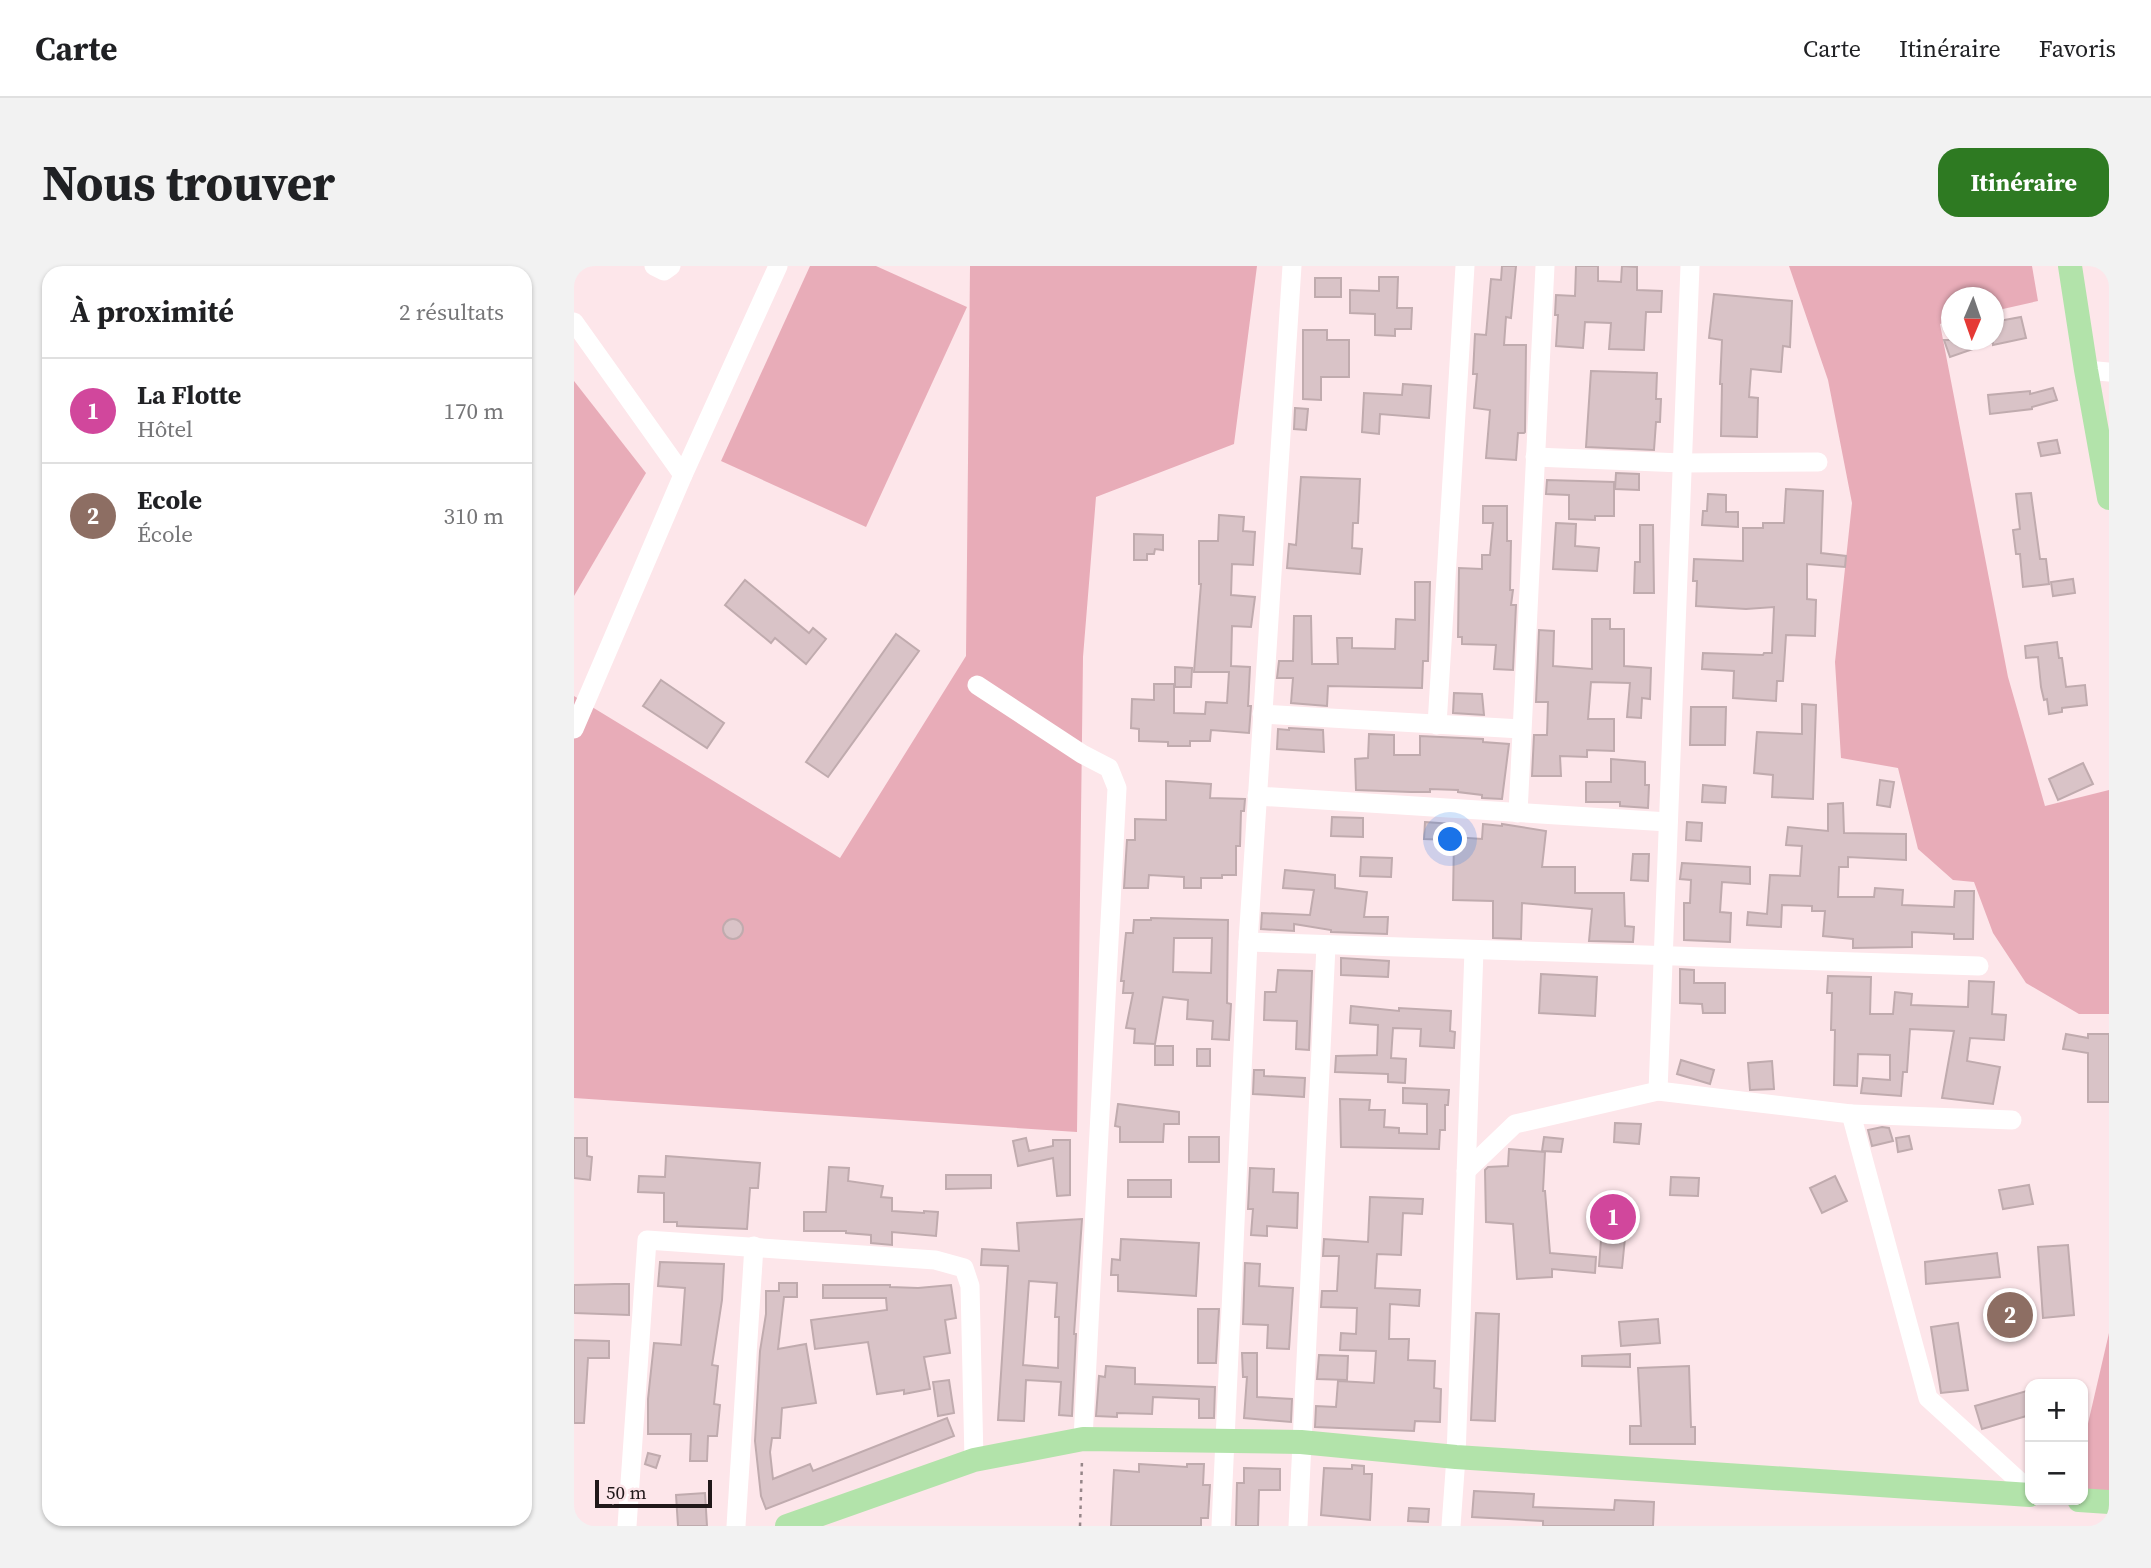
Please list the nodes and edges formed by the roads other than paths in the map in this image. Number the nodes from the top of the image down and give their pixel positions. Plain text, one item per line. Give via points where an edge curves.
1 (654, 266) edge
2 (671, 266) edge
3 (778, 266) edge
4 (1292, 266) edge
5 (1465, 266) edge
6 (1545, 266) edge
7 (1690, 266) edge
8 (2070, 266) edge
9 (574, 322) edge
10 (2097, 371) edge
11 (1535, 457) junction
12 (1818, 462) dead end
13 (1682, 463) junction
14 (683, 475) junction
15 (2109, 498) edge
16 (977, 685) dead end
17 (1262, 714) junction
18 (1437, 725) junction
19 (574, 729) edge
20 (1521, 729) junction
21 (1257, 796) junction
22 (1518, 813) junction
23 (1668, 822) junction
24 (1248, 942) junction
25 (1326, 946) junction
26 (1474, 950) junction
27 (1663, 955) junction
28 (1979, 966) dead end
29 (1658, 1091) junction
30 (1851, 1114) junction
31 (2012, 1120) dead end
32 (1466, 1171) junction
33 (754, 1246) junction
34 (1083, 1439) junction
35 (1224, 1440) junction
36 (1301, 1442) junction
37 (1456, 1457) junction
38 (974, 1460) junction
39 (2025, 1488) edge
40 (2025, 1493) edge
41 (2088, 1501) edge
42 (2109, 1503) edge
43 (626, 1526) edge
44 (736, 1526) edge
45 (787, 1526) edge
46 (1221, 1526) edge
47 (1298, 1526) edge
48 (1451, 1526) edge

1 - 2 street via 664,271
3 - 14 street
4 - 17 street
5 - 18 street
6 - 11 street
7 - 13 street
8 - 10 main road
9 - 14 street
10 - 15 main road
11 - 13 street
11 - 20 street
12 - 13 street
13 - 23 street
14 - 19 street
16 - 34 street via 1109,768 1117,788
17 - 18 street
17 - 21 street
18 - 20 street
20 - 22 street
21 - 22 street
21 - 24 street
22 - 23 street
23 - 27 street
24 - 25 street
24 - 35 street
25 - 26 street
25 - 36 street
26 - 27 street
26 - 32 street
27 - 28 street
27 - 29 street
29 - 30 street
29 - 32 street via 1515,1124
30 - 31 street
30 - 39 street via 1928,1398
32 - 37 street
33 - 38 street via 935,1260 964,1268 970,1286
33 - 43 street via 647,1240
33 - 44 street
34 - 35 main road
34 - 38 main road
35 - 36 main road
35 - 46 street
36 - 37 main road
36 - 47 street
37 - 40 main road
37 - 48 street
38 - 45 main road
41 - 42 main road

